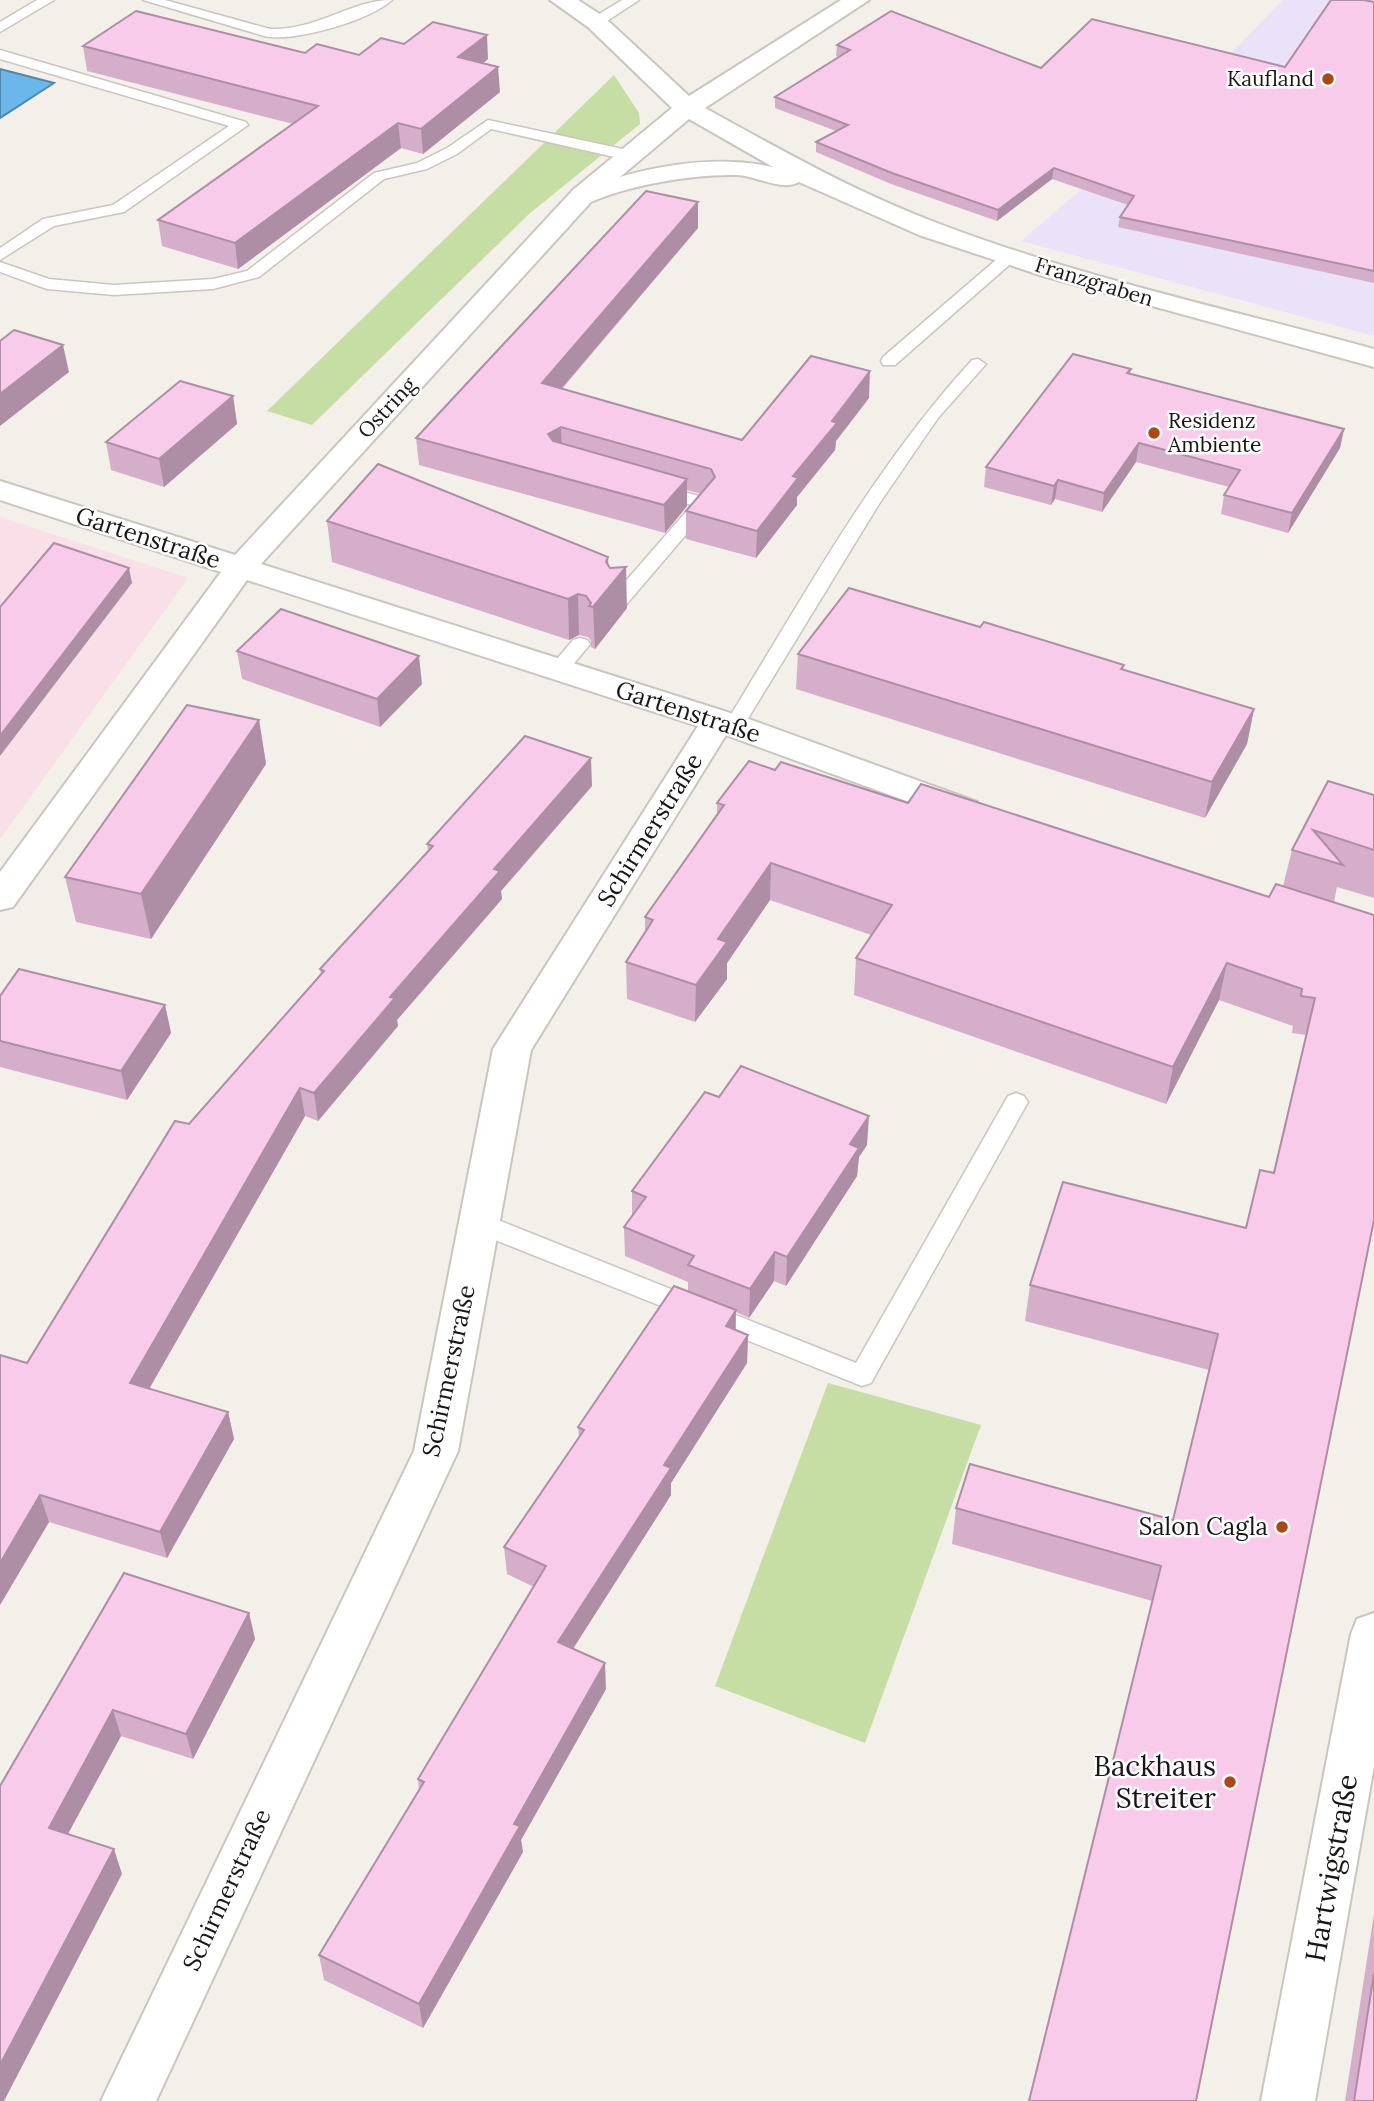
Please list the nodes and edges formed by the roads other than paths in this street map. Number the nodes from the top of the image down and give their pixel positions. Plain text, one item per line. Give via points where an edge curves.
1 (47, 0) edge
2 (149, 0) edge
3 (385, 0) edge
4 (562, 0) edge
5 (632, 0) edge
6 (857, 0) edge
7 (596, 22) junction
8 (0, 28) edge
9 (0, 54) edge
10 (687, 108) junction
11 (632, 156) junction
12 (822, 184) junction
13 (582, 196) junction
14 (0, 255) edge
15 (1010, 256) junction
16 (0, 267) edge
17 (1374, 358) edge
18 (889, 361) dead end
19 (978, 364) dead end
20 (639, 485) edge
21 (1, 491) edge
22 (240, 568) junction
23 (618, 602) edge
24 (580, 644) edge
25 (558, 670) junction
26 (726, 724) junction
27 (992, 819) edge
28 (0, 898) edge
29 (1016, 1102) dead end
30 (479, 1223) junction
31 (1374, 1634) edge
32 (128, 2101) edge
33 (1288, 2101) edge

1 - 8 lane
2 - 3 lane via 288,35
4 - 7 street, Franzgraben
5 - 7 lane
6 - 10 street, Ostring
7 - 10 street, Franzgraben
9 - 14 lane via 241,125 118,209 49,222
10 - 11 street, Ostring
10 - 12 street, Franzgraben
11 - 13 street, Ostring
11 - 16 lane via 488,124 422,166 379,176 253,274 213,284 114,290 47,284
12 - 13 street, Franzgraben via 737,167 660,174
12 - 15 street, Franzgraben via 928,229
13 - 22 street, Ostring
15 - 17 street, Franzgraben
15 - 18 lane
19 - 26 lane via 932,414
20 - 23 lane via 704,503
21 - 22 street, Gartenstraße
22 - 25 street, Gartenstraße
22 - 28 street, Ostring
24 - 25 lane
25 - 26 street, Gartenstraße
26 - 27 street, Gartenstraße
26 - 30 street, Schirmerstraße via 512,1049
29 - 30 lane via 862,1376
30 - 32 street, Schirmerstraße via 436,1451
31 - 33 street, Hartwigstraße

